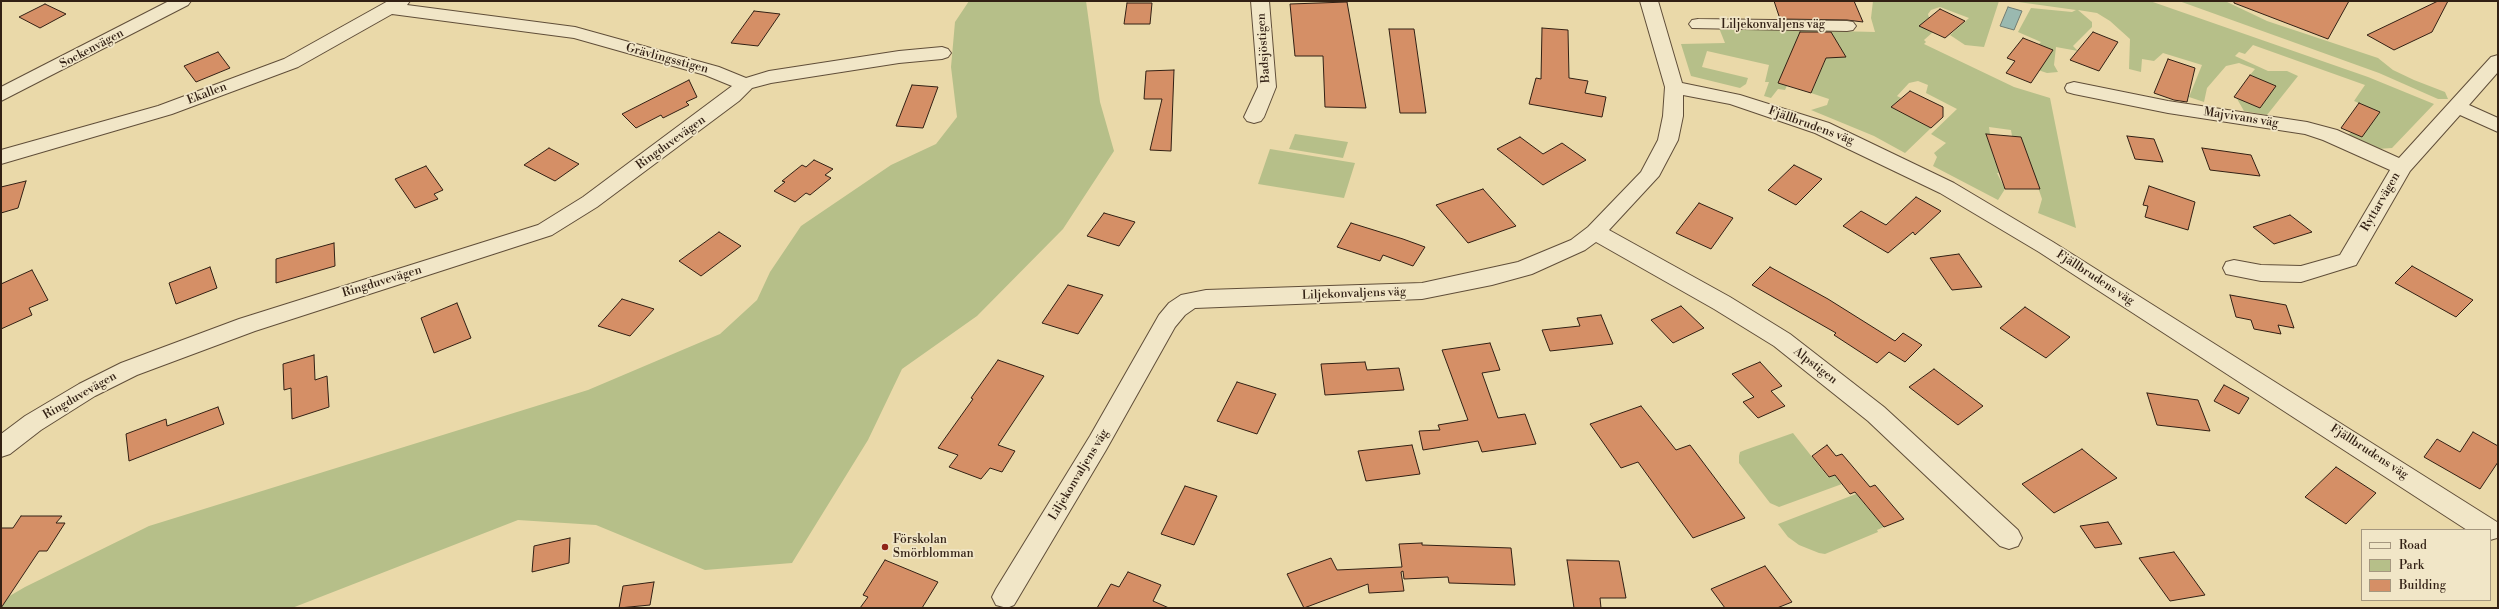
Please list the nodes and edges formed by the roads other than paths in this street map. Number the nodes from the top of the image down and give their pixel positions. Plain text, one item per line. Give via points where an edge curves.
1 (182, 1) edge
2 (1260, 1) edge
3 (1649, 1) edge
4 (395, 4) edge
5 (1698, 24) dead end
6 (1847, 26) dead end
7 (942, 53) dead end
8 (2498, 61) edge
9 (745, 84) junction
10 (1674, 87) junction
11 (2074, 88) dead end
12 (1, 95) edge
13 (2456, 106) junction
14 (1254, 117) dead end
15 (2498, 126) edge
16 (1, 157) edge
17 (2402, 167) junction
18 (1595, 232) junction
19 (2234, 268) dead end
20 (1, 447) edge
21 (2487, 529) edge
22 (2009, 538) dead end
23 (1005, 597) dead end

1 - 12 street, Sockenvägen
2 - 14 street, Badsjöstigen via 1267,87
3 - 10 street, Liljekonvaljens väg
4 - 9 street, Grävlingsstigen via 575,33 712,71
4 - 16 street, Ekallen via 291,63 165,110
5 - 6 street, Liljekonvaljens väg
7 - 9 street via 777,76
8 - 13 street, Ryttarvägen
9 - 20 street, Ringduvevägen via 732,97 590,202 545,230 247,325 129,369 80,394 33,423
10 - 18 street, Liljekonvaljens väg via 1673,116 1661,157 1649,176
10 - 21 street, Fjällbrudens väg via 1733,99 1809,124 1856,143 1947,188 2053,251
11 - 17 street, Majvivans väg via 2168,107 2307,128
13 - 15 street
13 - 17 street, Ryttarvägen
17 - 19 street, Ryttarvägen via 2348,260 2301,274 2261,273
18 - 22 street, Alpstigen via 1722,303 1782,340 1876,414
18 - 23 street, Liljekonvaljens väg via 1578,244 1524,268 1492,277 1422,290 1206,298 1189,301 1177,309 1168,321

